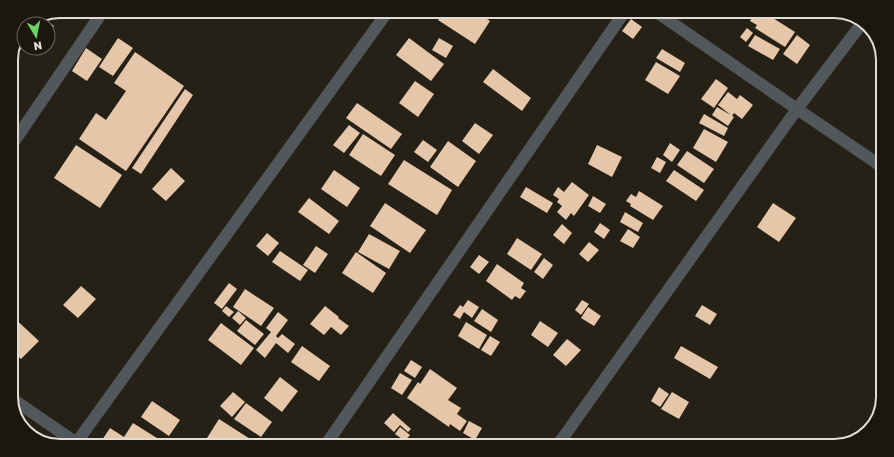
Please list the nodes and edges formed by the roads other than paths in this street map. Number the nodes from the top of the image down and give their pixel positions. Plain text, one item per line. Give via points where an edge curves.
1 (98, 18) edge
2 (383, 18) edge
3 (620, 18) edge
4 (665, 18) edge
5 (860, 27) edge
6 (797, 109) junction
7 (18, 136) edge
8 (876, 163) edge
9 (19, 403) edge
10 (69, 439) edge
11 (81, 439) edge
12 (330, 439) edge
13 (562, 439) edge

1 - 7 street
2 - 11 street
3 - 12 street
4 - 6 street
5 - 6 street
6 - 8 street
6 - 13 street
9 - 10 street

